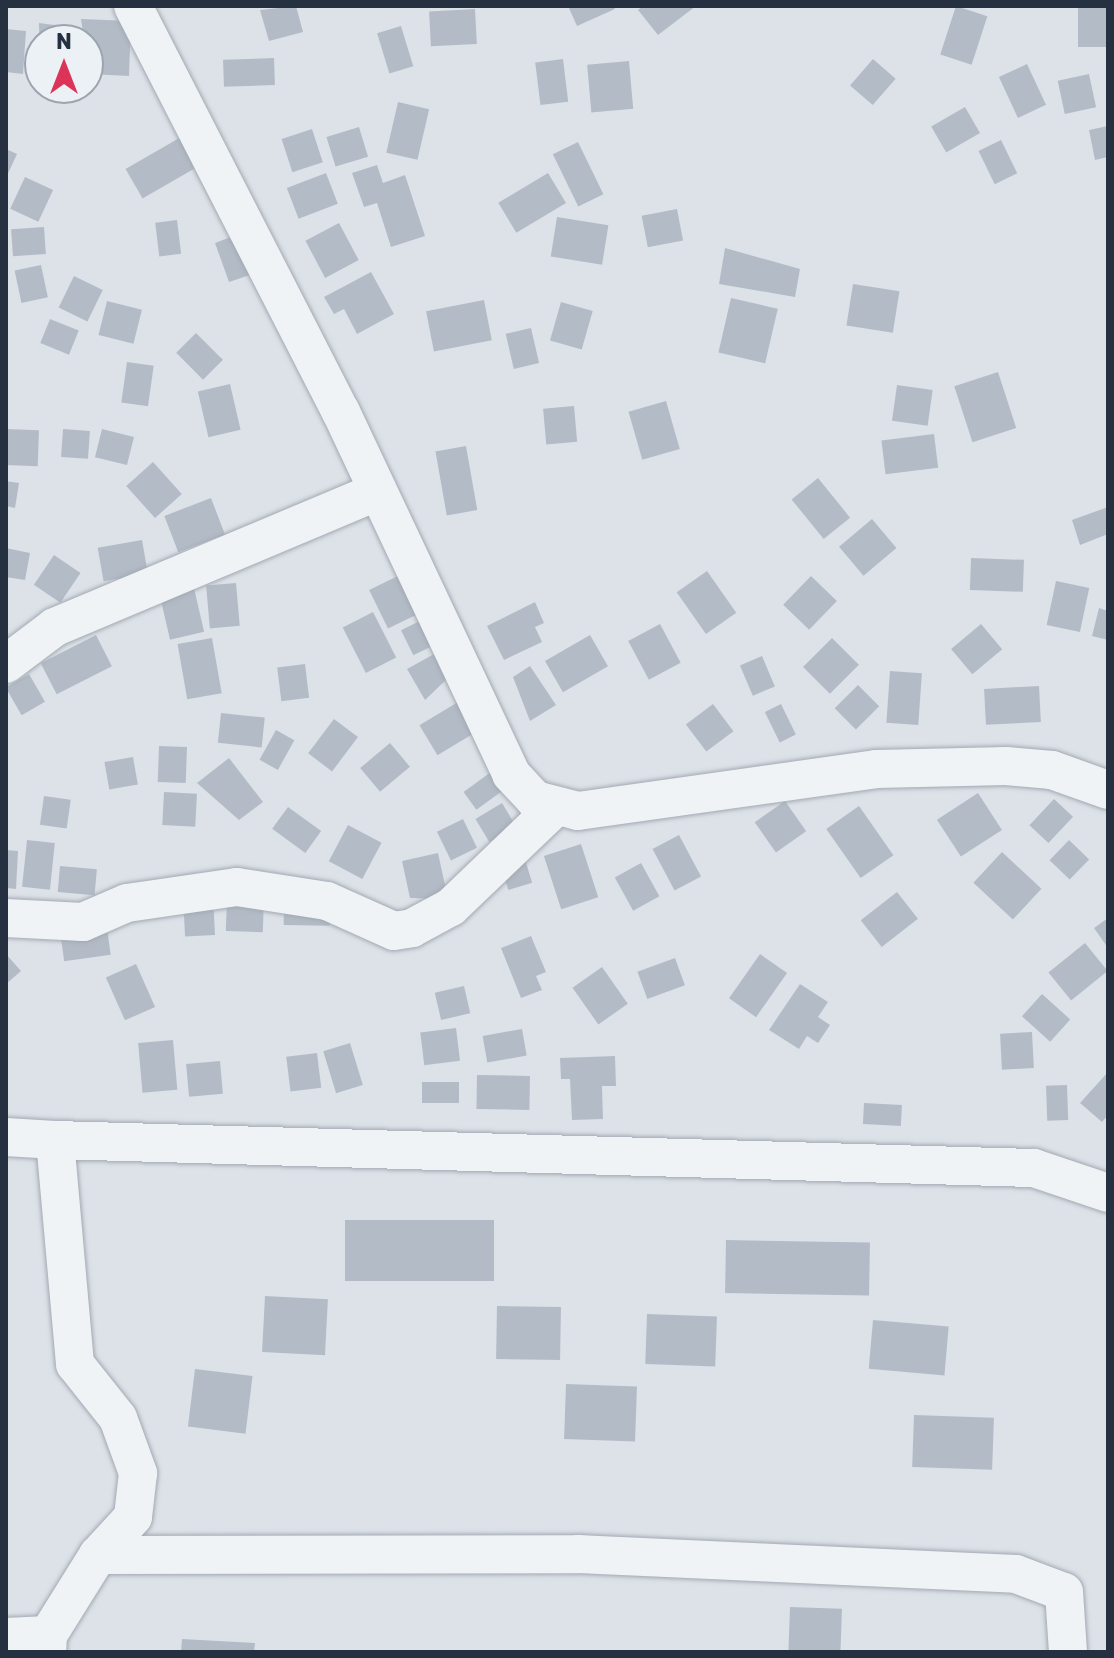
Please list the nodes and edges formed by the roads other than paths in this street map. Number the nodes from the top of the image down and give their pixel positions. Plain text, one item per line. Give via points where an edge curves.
1 (133, 6) edge
2 (378, 491) junction
3 (6, 664) edge
4 (1108, 790) edge
5 (552, 810) junction
6 (6, 918) edge
7 (6, 1137) edge
8 (55, 1140) junction
9 (1108, 1193) edge
10 (98, 1555) junction
11 (6, 1637) edge
12 (47, 1644) edge
13 (1068, 1652) edge

1 - 2 street
2 - 3 street via 55,627
2 - 5 street via 511,774
4 - 5 street via 1052,770 876,769
5 - 6 street via 451,907 412,928 394,931 327,901 237,887 127,903 83,922
7 - 8 street
8 - 9 street via 1034,1168
8 - 10 street via 75,1364 118,1418 138,1473 133,1517
10 - 12 street
10 - 13 street via 578,1554 1016,1574 1064,1592
11 - 12 street

